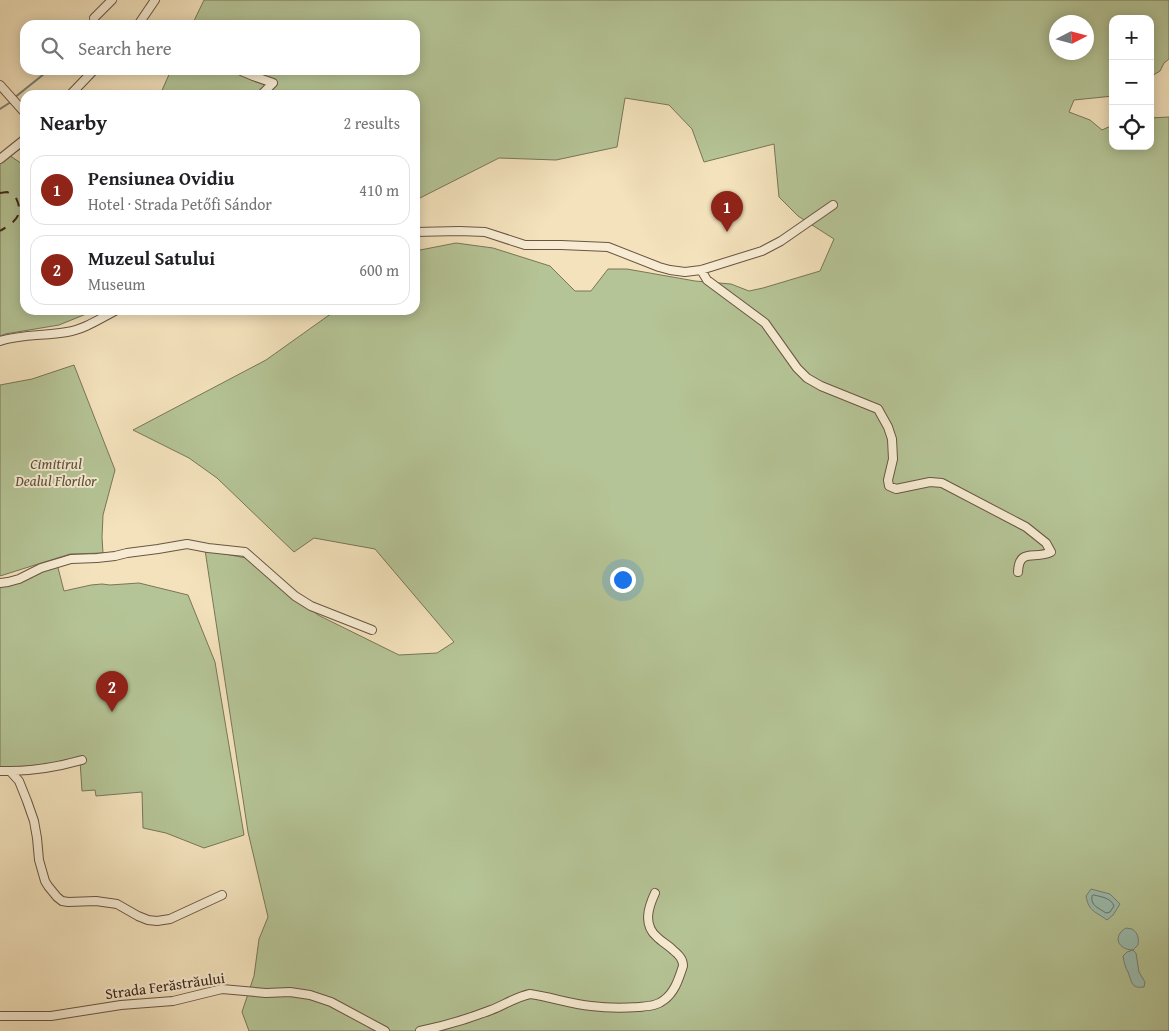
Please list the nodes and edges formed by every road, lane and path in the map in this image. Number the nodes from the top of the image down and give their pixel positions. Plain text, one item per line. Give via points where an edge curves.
1 (112, 0) edge
2 (156, 0) edge
3 (94, 18) dead end
4 (142, 20) edge
5 (89, 75) edge
6 (251, 75) edge
7 (0, 85) edge
8 (75, 90) edge
9 (266, 90) edge
10 (20, 108) edge
11 (20, 143) edge
12 (0, 159) edge
13 (833, 205) dead end
14 (420, 232) edge
15 (701, 270) junction
16 (107, 315) edge
17 (0, 341) edge
18 (1018, 572) dead end
19 (0, 583) edge
20 (372, 630) dead end
21 (82, 760) dead end
22 (0, 771) edge
23 (10, 772) junction
24 (655, 893) dead end
25 (222, 895) dead end
26 (0, 1016) edge
27 (385, 1031) edge
28 (420, 1031) edge

1 - 3 street
2 - 4 street
5 - 8 street
6 - 9 street via 273,83
7 - 10 street
11 - 12 street
13 - 15 street via 781,242
14 - 15 street via 485,232 525,245 608,246 670,270
15 - 18 street via 707,280 765,323 807,378 878,409 892,439 889,486 896,489 930,482 942,483 1026,527 1046,543 1051,552 1020,559
16 - 17 street via 76,330
19 - 20 street via 71,558 114,556 187,544 245,552 311,606
21 - 23 street via 54,768
22 - 23 street
23 - 25 street via 19,781 34,821 45,881 62,901 117,904 138,916 157,921 170,919
24 - 28 street via 649,905 650,930 679,955 683,963 673,990 663,1001 644,1006 592,1006 530,994 494,1010
26 - 27 street, Strada Ferăstrăului via 51,1016 173,1001 222,989 310,995 331,1002

